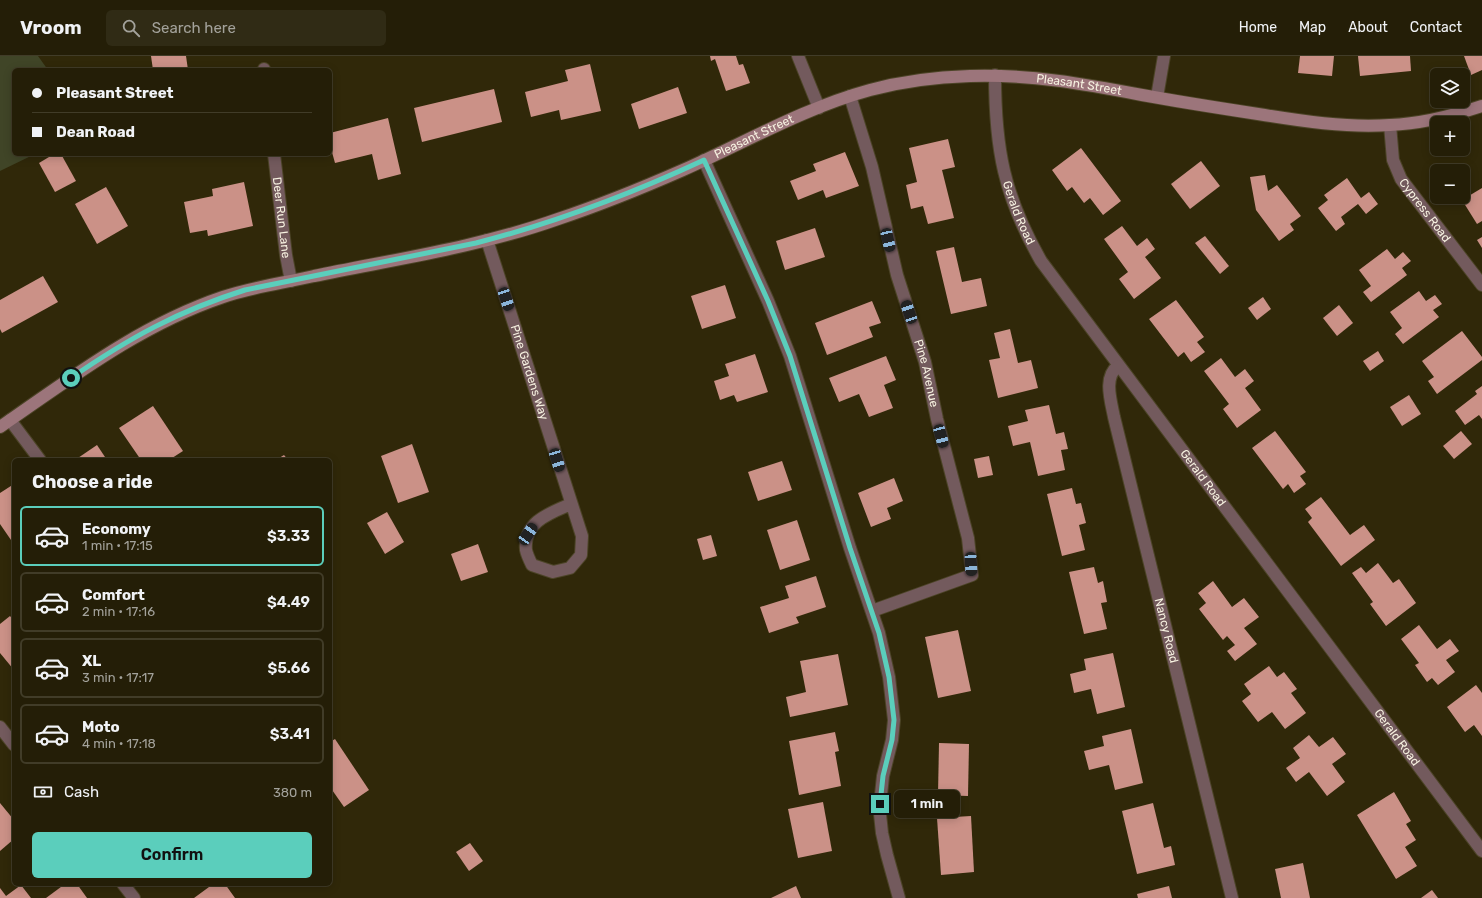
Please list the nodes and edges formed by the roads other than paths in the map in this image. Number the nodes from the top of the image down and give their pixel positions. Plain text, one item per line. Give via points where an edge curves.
1 (798, 56) edge
2 (1164, 56) edge
3 (995, 75) junction
4 (850, 96) junction
5 (1157, 98) junction
6 (1482, 106) edge
7 (819, 108) junction
8 (1390, 125) junction
9 (274, 156) edge
10 (704, 160) junction
11 (487, 240) junction
12 (291, 281) junction
13 (1482, 285) edge
14 (1118, 366) junction
15 (10, 420) junction
16 (0, 427) edge
17 (38, 458) edge
18 (571, 504) junction
19 (872, 611) junction
20 (0, 727) edge
21 (12, 742) edge
22 (1482, 851) edge
23 (125, 886) edge
24 (134, 898) edge
25 (899, 898) edge
26 (1232, 898) edge

1 - 7 street
2 - 5 street
3 - 4 street, Pleasant Street via 910,81
3 - 5 street, Pleasant Street via 1070,82
3 - 14 street, Gerald Road via 998,146 1007,186 1020,222 1041,262
4 - 7 street, Pleasant Street
4 - 19 street, Pine Avenue via 872,167 897,275 925,362 937,420 968,538 972,575
5 - 8 street, Pleasant Street via 1311,122 1363,126
6 - 8 street, Pleasant Street via 1433,119
7 - 10 street, Pleasant Street
8 - 13 street, Cypress Road via 1393,160 1401,179
9 - 12 street, Deer Run Lane
10 - 11 street, Pleasant Street via 661,180 562,218
10 - 19 street via 783,337
11 - 12 street, Pleasant Street
11 - 18 street, Pine Gardens Way
12 - 15 street, Pleasant Street via 245,290 196,307 152,327 108,352
14 - 22 street, Gerald Road
14 - 26 street, Nancy Road via 1112,373 1109,384 1114,417
15 - 16 street, Pleasant Street
15 - 17 street
18 - 18 street, Pine Gardens Way via 582,536 581,555 570,568 553,572 532,565 526,551 528,534 537,520
19 - 25 street via 885,654 894,720 880,795 880,814 882,833
20 - 21 street
23 - 24 street

